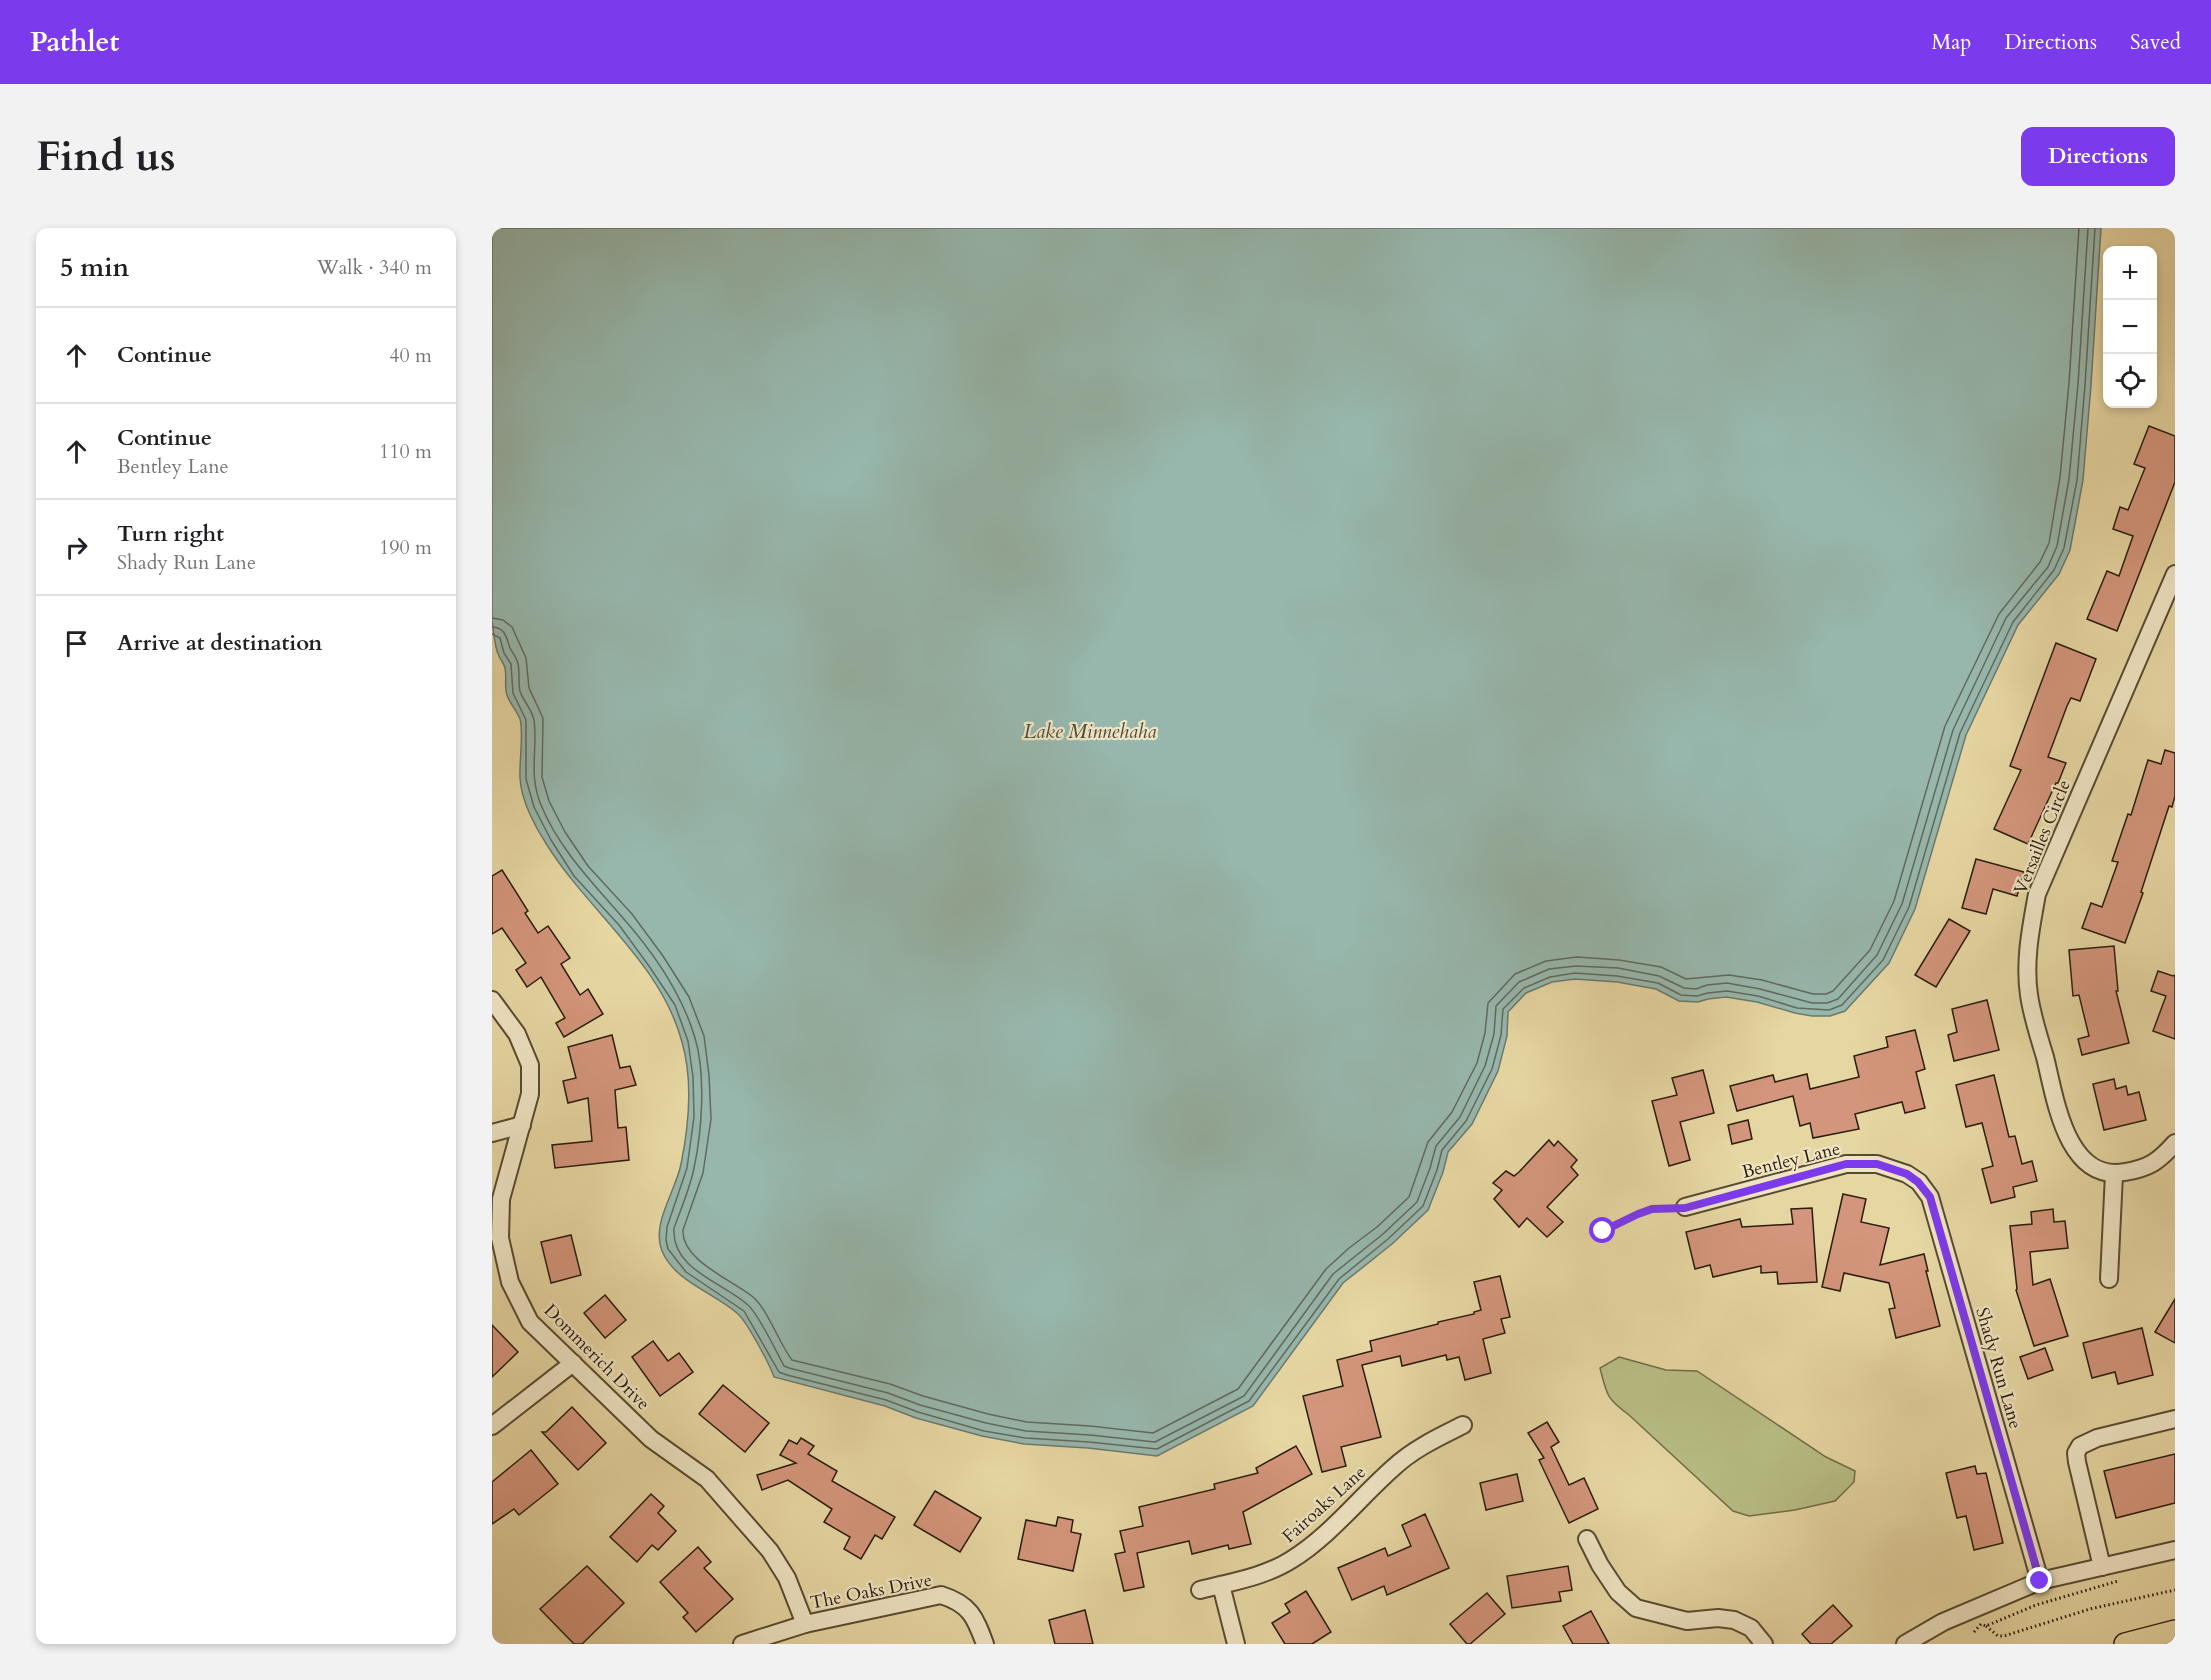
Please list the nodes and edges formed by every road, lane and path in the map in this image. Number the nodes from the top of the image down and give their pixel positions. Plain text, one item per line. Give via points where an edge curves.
1 (2175, 574) edge
2 (492, 1000) edge
3 (522, 1125) junction
4 (492, 1133) edge
5 (2175, 1143) edge
6 (1907, 1174) joint
7 (2114, 1174) junction
8 (1685, 1208) joint
9 (1603, 1231) dead end
10 (2109, 1279) dead end
11 (573, 1363) junction
12 (2175, 1419) edge
13 (1463, 1425) dead end
14 (492, 1426) edge
15 (1587, 1539) dead end
16 (2175, 1550) edge
17 (2102, 1567) junction
18 (2120, 1580) dead end
19 (2040, 1581) junction
20 (1221, 1585) junction
21 (1200, 1590) dead end
22 (2175, 1590) edge
23 (1992, 1623) junction
24 (805, 1624) junction
25 (1986, 1626) junction
26 (1980, 1629) dead end
27 (2175, 1631) edge
28 (1974, 1632) dead end
29 (1993, 1633) junction
30 (742, 1644) edge
31 (985, 1644) edge
32 (1236, 1644) edge
33 (1764, 1644) edge
34 (1905, 1644) edge
35 (2125, 1644) edge

1 - 7 street, Versailles Circle via 2037,894 2028,945 2029,995 2061,1124 2073,1148 2091,1167
2 - 3 street, Dommerich Drive via 517,1034 530,1065 530,1094
3 - 4 street
3 - 11 street, Dommerich Drive via 501,1199 500,1238 510,1282 530,1322
5 - 7 street via 2161,1159 2144,1169
6 - 8 street, Bentley Lane via 1877,1164 1846,1164
6 - 19 street, Shady Run Lane via 1930,1197
7 - 10 street
8 - 9 path via 1652,1209
11 - 14 street
11 - 24 street, Dommerich Drive via 651,1439 706,1479 770,1551 787,1578
12 - 17 street via 2097,1438 2080,1446 2076,1453
13 - 20 street, Fairoaks Lane via 1394,1466 1320,1538 1291,1560 1254,1577
15 - 33 street via 1618,1592 1635,1608 1687,1621 1734,1620 1751,1628
16 - 17 street
17 - 19 street
18 - 23 path via 2036,1605
19 - 34 street via 1943,1622
20 - 21 street, Fairoaks Lane
20 - 32 street
22 - 29 path via 2090,1609 2004,1636
23 - 25 path
23 - 29 path
24 - 30 street, The Oaks Drive
24 - 31 street, The Oaks Drive via 941,1595 958,1600 975,1616
25 - 28 path via 1981,1624
25 - 29 path
26 - 29 path
27 - 35 main road

